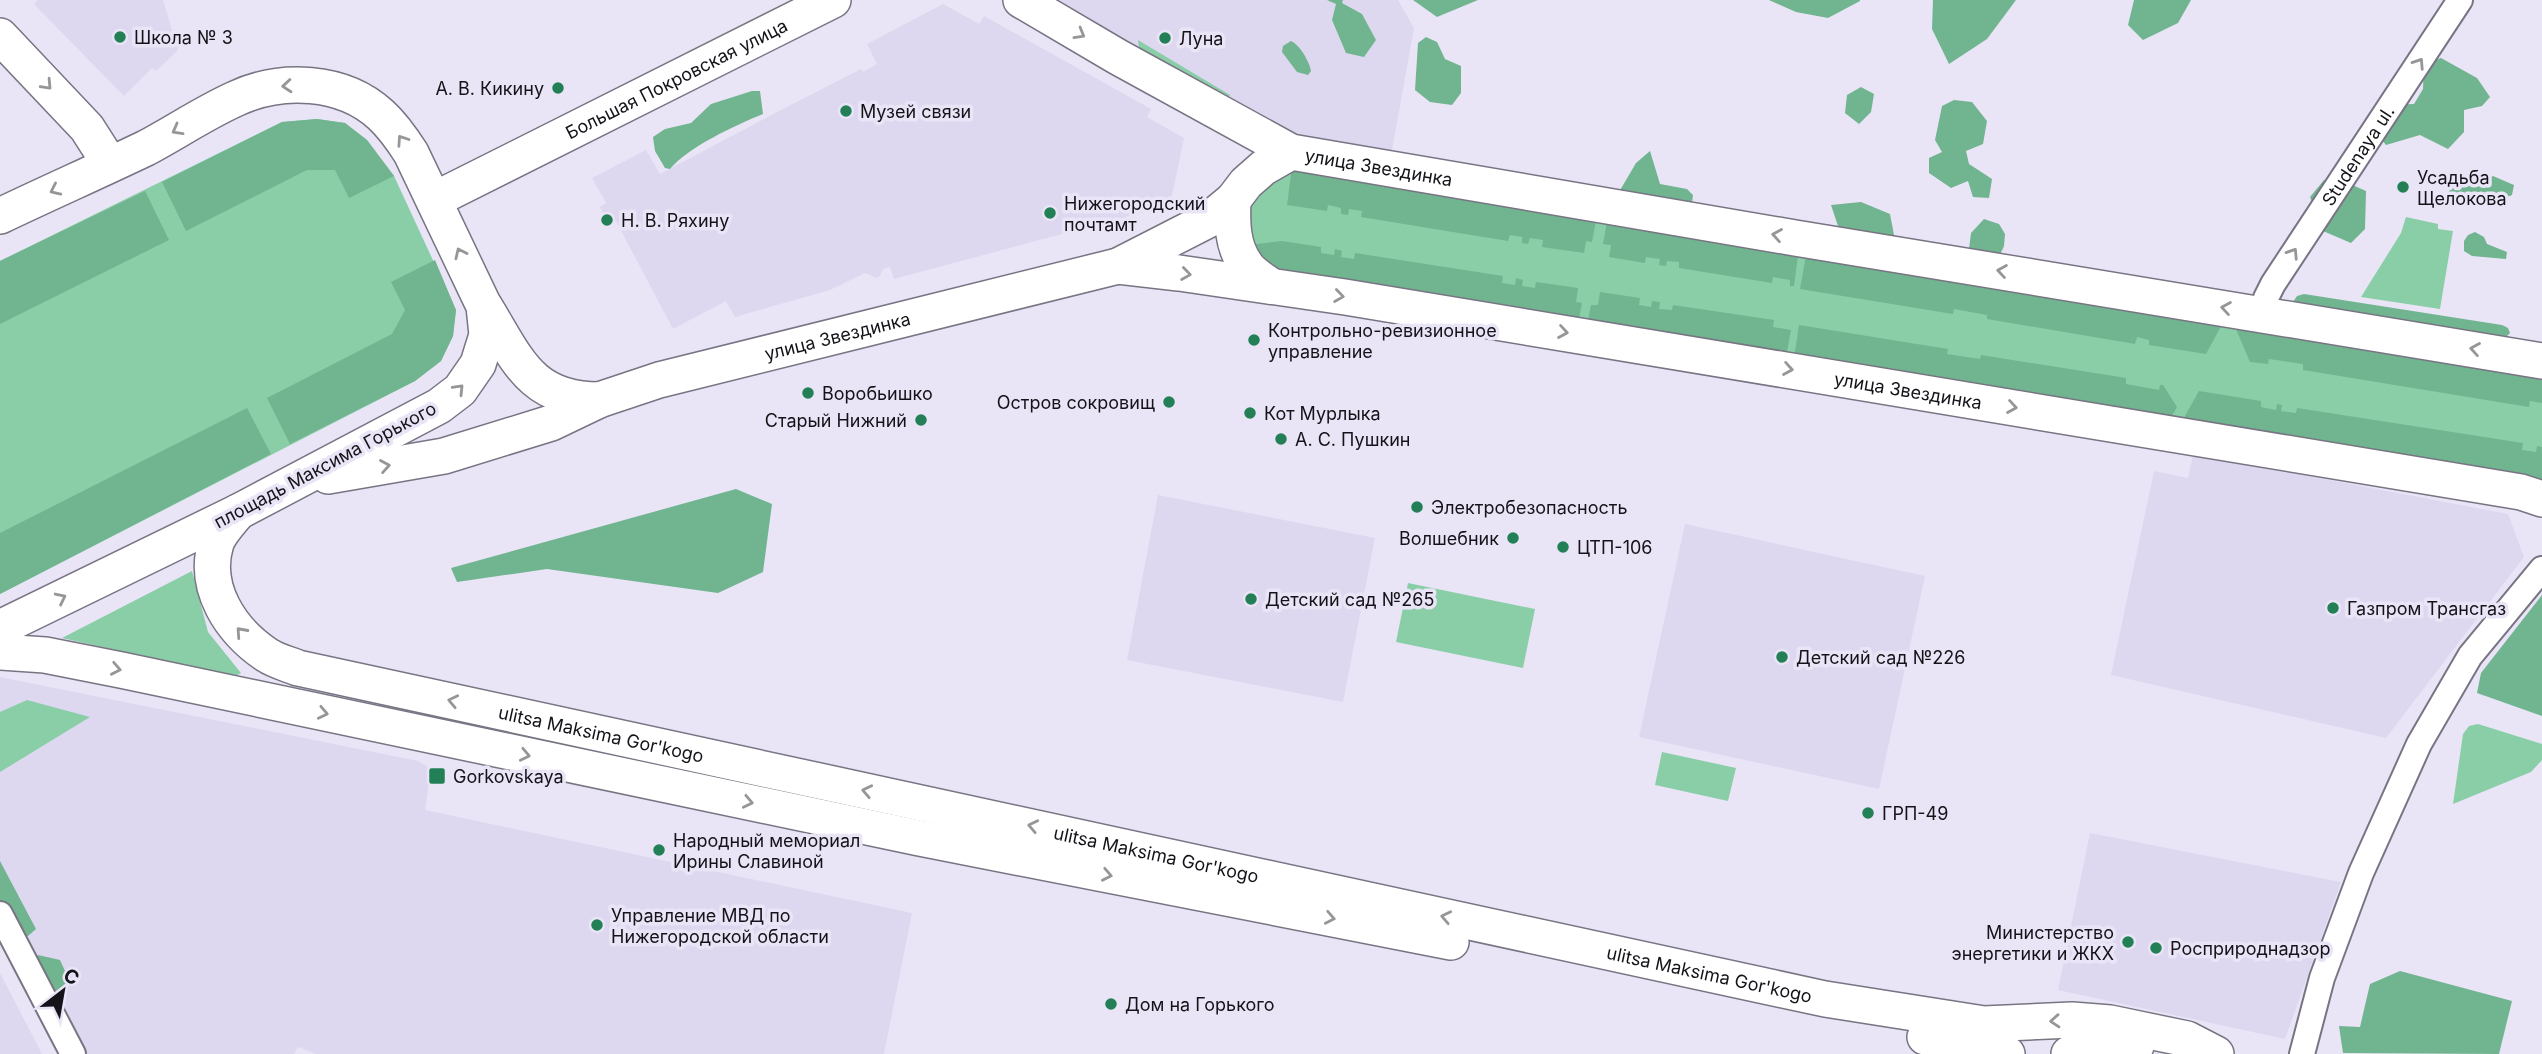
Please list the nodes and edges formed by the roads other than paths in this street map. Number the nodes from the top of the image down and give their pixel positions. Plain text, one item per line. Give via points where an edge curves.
1 (834, 0) edge
2 (1021, 0) edge
3 (2460, 0) edge
4 (0, 36) edge
5 (1291, 152) junction
6 (110, 164) junction
7 (434, 200) junction
8 (1233, 200) junction
9 (0, 216) edge
10 (1118, 266) junction
11 (1271, 286) junction
12 (484, 306) junction
13 (2263, 314) junction
14 (2542, 361) edge
15 (599, 400) junction
16 (294, 482) junction
17 (2542, 499) edge
18 (238, 512) junction
19 (2542, 569) edge
20 (0, 628) edge
21 (0, 652) edge
22 (0, 914) edge
23 (1767, 996) junction
24 (73, 1054) edge
25 (2007, 1054) edge
26 (2069, 1054) edge
27 (2163, 1054) edge
28 (2216, 1054) edge
29 (2302, 1054) edge

1 - 7 main road, Большая Покровская улица
2 -> 5 main road, улица Звездинка
13 -> 3 street, Studenaya ul. via 2273,284
4 -> 6 main road via 87,128
5 - 8 main road, улица Звездинка via 1263,168
13 -> 5 main road, улица Звездинка
7 -> 6 main road, площадь Максима Горького via 411,153 381,114 351,95 313,85 286,86 237,98
6 -> 9 main road, площадь Максима Горького
12 -> 7 main road, площадь Максима Горького
8 - 10 main road, улица Звездинка via 1210,219
8 - 11 main road via 1235,242 1246,265
10 -> 11 main road, улица Звездинка
10 - 15 main road, улица Звездинка via 659,380
11 -> 17 main road, улица Звездинка
12 - 15 main road, улица Звездинка via 531,377 565,398
16 -> 12 main road, площадь Максима Горького via 439,406 460,390 478,364 487,335
14 -> 13 main road, улица Звездинка
16 -> 15 main road, улица Звездинка via 444,456 551,424
16 - 18 main road, площадь Максима Горького
20 -> 18 main road, площадь Максима Горького
23 -> 18 main road, ulitsa Maksima Gor'kogo via 298,668 269,657 243,635 215,591 211,567 217,540
19 - 29 street via 2470,656 2419,744 2361,873 2322,978
21 -> 23 main road, ulitsa Maksima Gor'kogo via 95,665 919,838
22 - 24 street
23 - 25 main road, ulitsa Maksima Gor'kogo
28 -> 23 main road, ulitsa Maksima Gor'kogo via 2187,1039 2110,1023 1984,1024 1825,999
26 - 27 main road via 2099,1043 2122,1042

